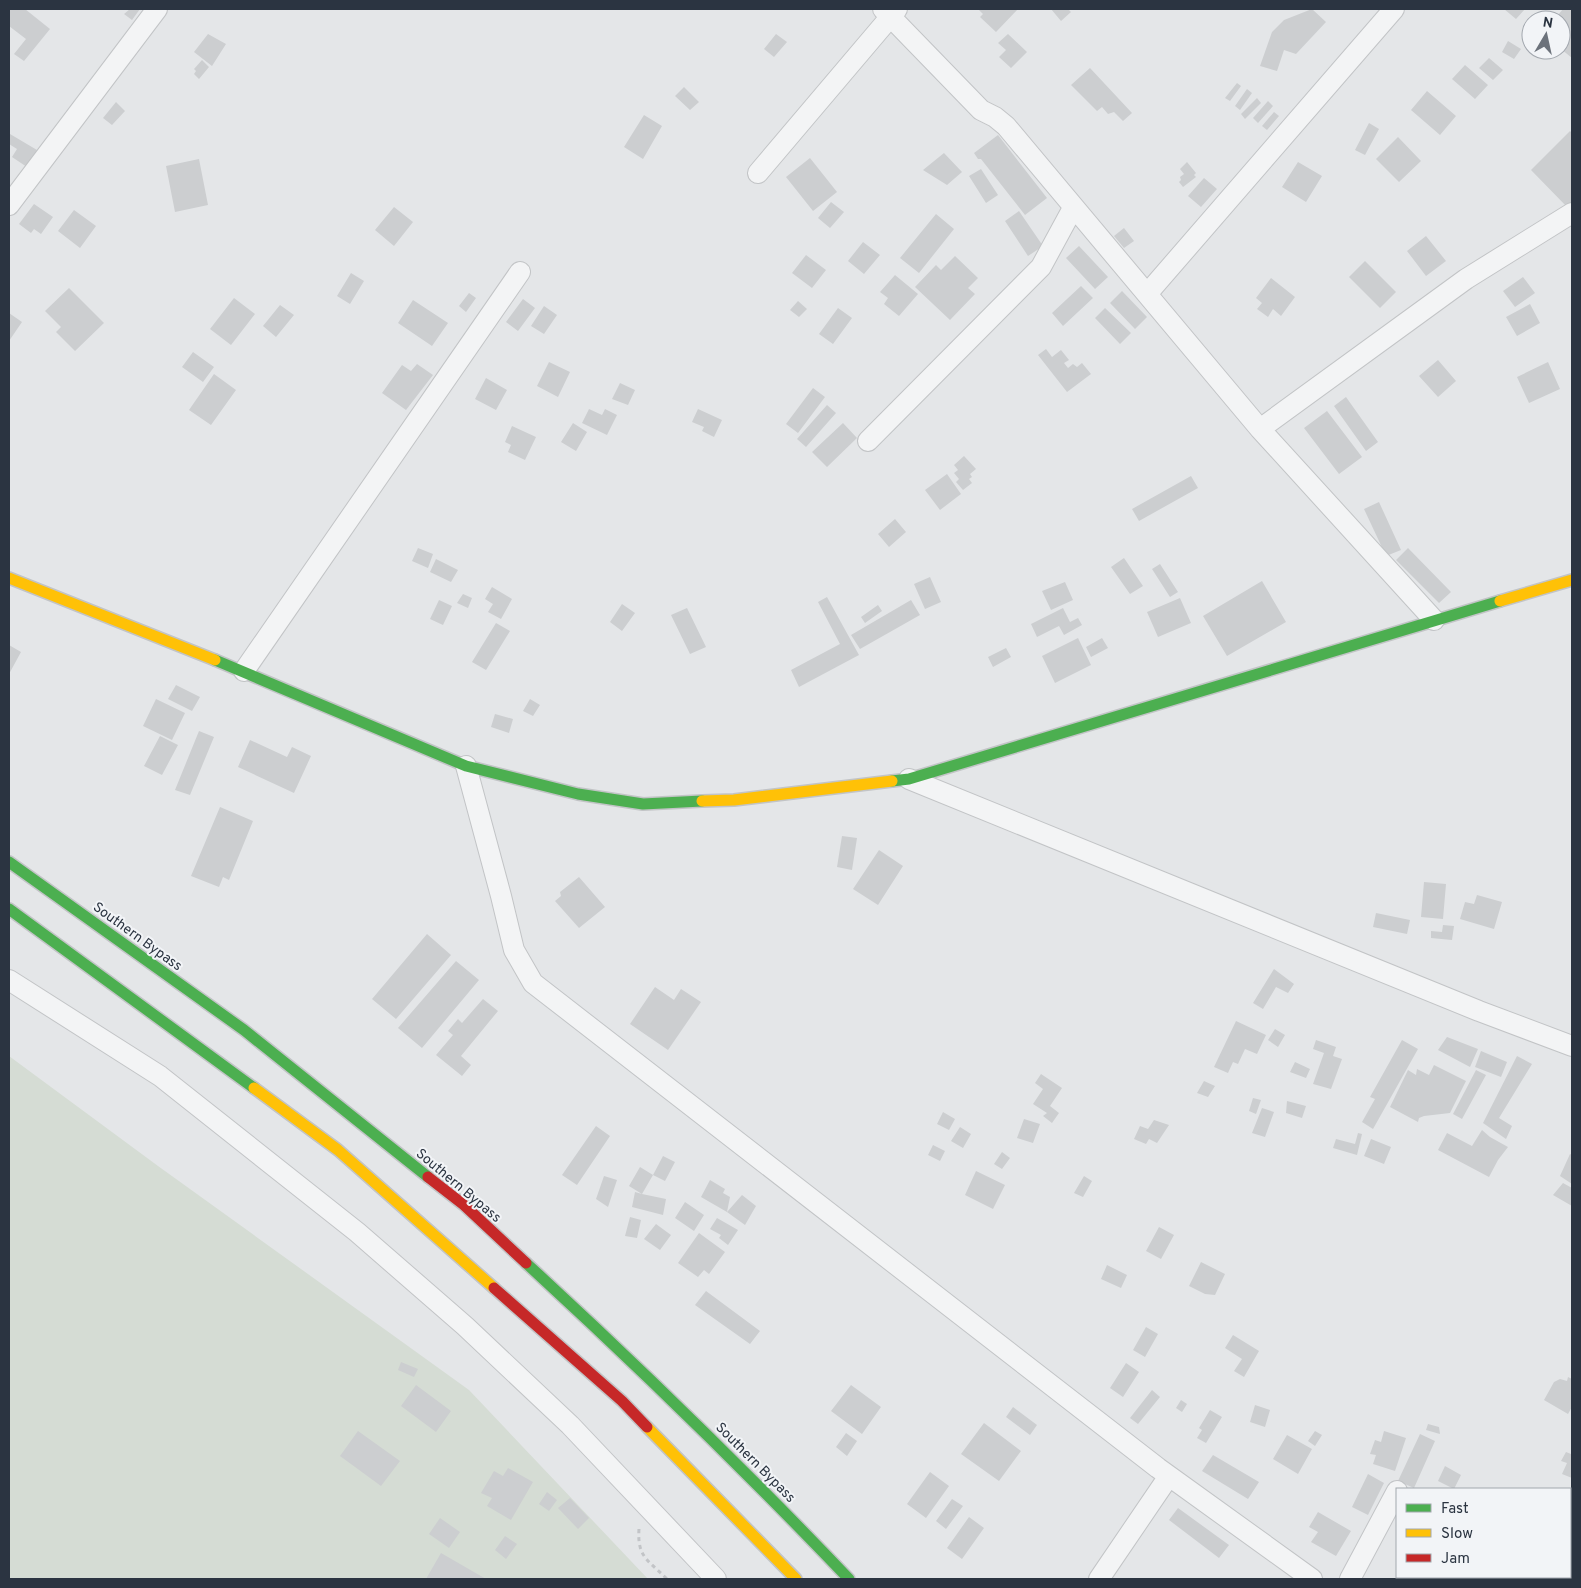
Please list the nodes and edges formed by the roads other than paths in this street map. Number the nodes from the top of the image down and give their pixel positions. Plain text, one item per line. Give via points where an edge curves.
1 (157, 9) edge
2 (1394, 9) edge
3 (890, 11) edge
4 (758, 173) dead end
5 (9, 205) edge
6 (1073, 208) junction
7 (1572, 213) edge
8 (520, 272) dead end
9 (1147, 294) junction
10 (1260, 429) junction
11 (868, 441) dead end
12 (9, 578) edge
13 (1572, 580) edge
14 (1434, 620) junction
15 (244, 672) junction
16 (466, 766) junction
17 (909, 778) junction
18 (9, 862) edge
19 (9, 909) edge
20 (9, 980) edge
21 (1572, 1046) edge
22 (1169, 1476) junction
23 (1396, 1493) edge
24 (716, 1579) edge
25 (796, 1579) edge
26 (849, 1579) edge
27 (1099, 1579) edge
28 (1312, 1579) edge
29 (1350, 1579) edge

1 - 5 street
2 - 9 street
3 - 4 street
3 - 6 street via 981,110 1006,126
6 - 9 street
6 - 11 street via 1041,267
7 - 10 street via 1466,279
8 - 15 street
9 - 10 street
10 - 14 street
12 - 15 main road
13 - 14 main road
14 - 17 main road
15 - 16 main road
16 - 17 main road via 578,794 643,804 734,800
16 - 22 street via 514,950 533,983
17 - 21 street
18 - 26 main road, Southern Bypass via 244,1030 464,1205 625,1354 764,1490
19 - 25 main road via 338,1150 622,1401
20 - 24 street via 160,1076 357,1232 465,1326 570,1425
22 - 27 street
22 - 28 street
23 - 29 street

